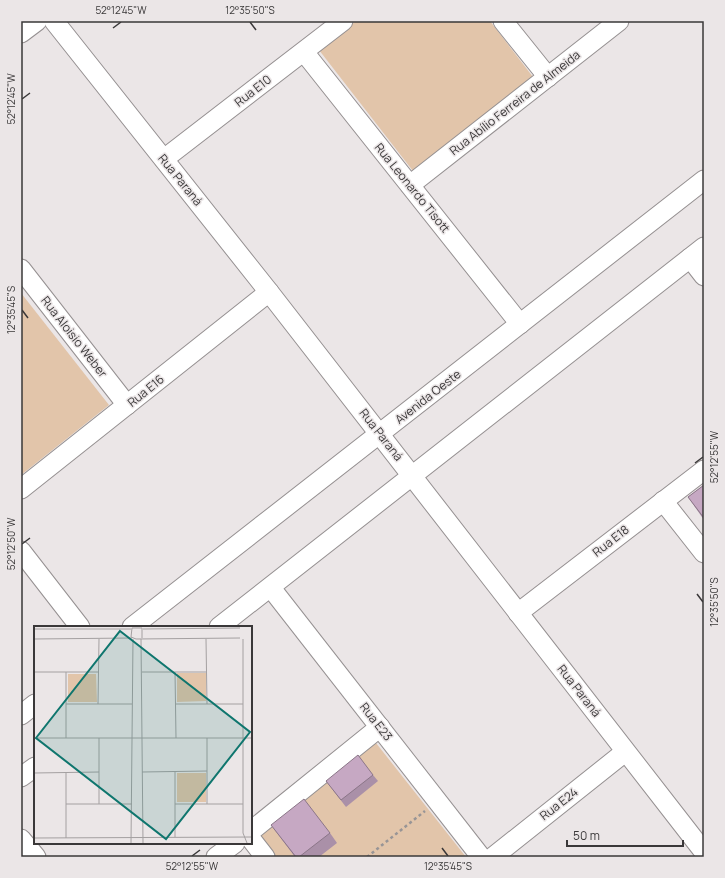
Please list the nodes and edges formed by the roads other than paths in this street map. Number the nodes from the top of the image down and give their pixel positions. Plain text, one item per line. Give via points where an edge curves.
1 (37, 21) edge
2 (54, 21) edge
3 (343, 21) edge
4 (503, 21) edge
5 (619, 21) edge
6 (21, 33) edge
7 (304, 52) junction
8 (548, 77) junction
9 (164, 160) junction
10 (704, 180) edge
11 (410, 185) junction
12 (697, 252) edge
13 (22, 273) edge
14 (704, 276) edge
15 (270, 292) junction
16 (520, 324) junction
17 (127, 405) junction
18 (380, 434) junction
19 (704, 470) edge
20 (413, 476) junction
21 (21, 489) edge
22 (663, 501) junction
23 (21, 551) edge
24 (704, 554) edge
25 (271, 588) junction
26 (518, 613) junction
27 (79, 626) edge
28 (133, 626) edge
29 (220, 626) edge
30 (34, 705) edge
31 (21, 715) edge
32 (380, 727) junction
33 (625, 752) junction
34 (34, 768) edge
35 (21, 777) edge
36 (252, 830) edge
37 (21, 839) edge
38 (252, 840) edge
39 (234, 844) edge
40 (704, 852) edge
41 (36, 857) edge
42 (216, 857) edge
43 (265, 857) edge
44 (481, 857) edge
45 (493, 857) edge

1 - 6 street
2 - 9 street, Rua Paraná
3 - 7 street, Rua E10
4 - 8 street
5 - 8 street, Rua Abílio Ferreira de Almeida
7 - 9 street, Rua E10
7 - 11 street, Rua Leonardo Tisott
8 - 11 street, Rua Abílio Ferreira de Almeida
9 - 15 street, Rua Paraná
10 - 16 street, Avenida Oeste
11 - 16 street, Rua Leonardo Tisott
12 - 14 street
12 - 20 street
13 - 17 street, Rua Aloisio Weber
15 - 17 street, Rua E16
15 - 18 street, Rua Paraná
16 - 18 street, Avenida Oeste
17 - 21 street, Rua E16
18 - 20 street, Rua Paraná
18 - 28 street, Avenida Oeste
19 - 22 street, Rua E18
20 - 25 street
20 - 26 street, Rua Paraná
22 - 24 street
22 - 26 street, Rua E18
23 - 27 street
25 - 29 street
25 - 32 street, Rua E23
26 - 33 street, Rua Paraná
30 - 31 street
32 - 36 street
32 - 44 street, Rua E23
33 - 40 street, Rua Paraná
33 - 45 street, Rua E24
34 - 35 street
37 - 41 street
38 - 43 street
39 - 42 street

